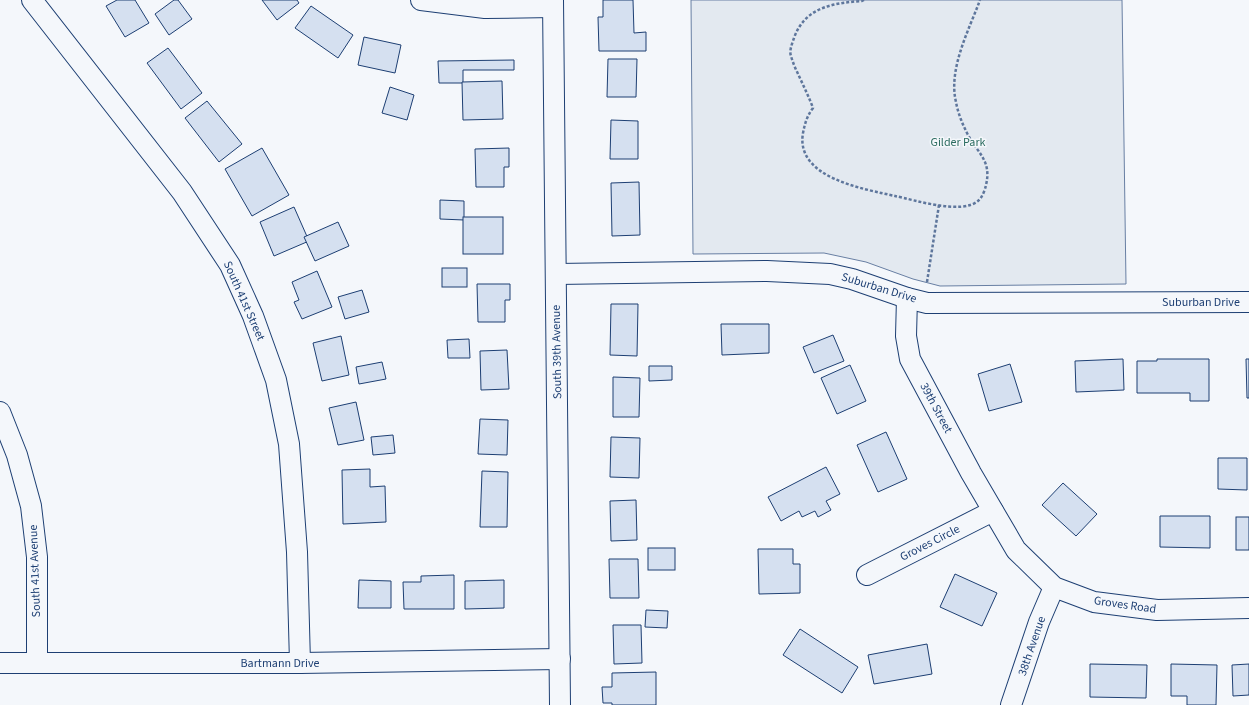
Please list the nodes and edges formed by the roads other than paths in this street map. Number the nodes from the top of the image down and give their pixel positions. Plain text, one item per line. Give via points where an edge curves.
1 (32, 0) edge
2 (422, 0) edge
3 (553, 3) edge
4 (557, 274) junction
5 (907, 298) junction
6 (1249, 302) edge
7 (0, 412) edge
8 (993, 511) junction
9 (867, 575) dead end
10 (1054, 587) junction
11 (1249, 608) edge
12 (560, 659) junction
13 (37, 662) junction
14 (0, 663) edge
15 (300, 664) junction
16 (560, 705) edge
17 (1011, 705) edge

1 - 15 street, South 41st Street via 182,192 230,264 254,316 276,380 289,444 297,552
2 - 3 street via 485,8
3 - 4 street, South 39th Avenue
4 - 5 street, Suburban Drive via 766,271 830,274
4 - 12 street, South 39th Avenue
5 - 6 street, Suburban Drive via 926,303
5 - 8 street, 39th Street via 906,336 910,359
7 - 13 street, South 41st Avenue via 17,455 31,506 37,557
8 - 9 street, Groves Circle
8 - 10 street, Groves Road via 1016,550
10 - 11 street, Groves Road via 1094,602 1157,610
10 - 17 street, 38th Avenue via 1039,622
12 - 15 street, Bartmann Drive
12 - 16 street, South 39th Avenue
13 - 14 street, Bartmann Drive
13 - 15 street, Bartmann Drive

